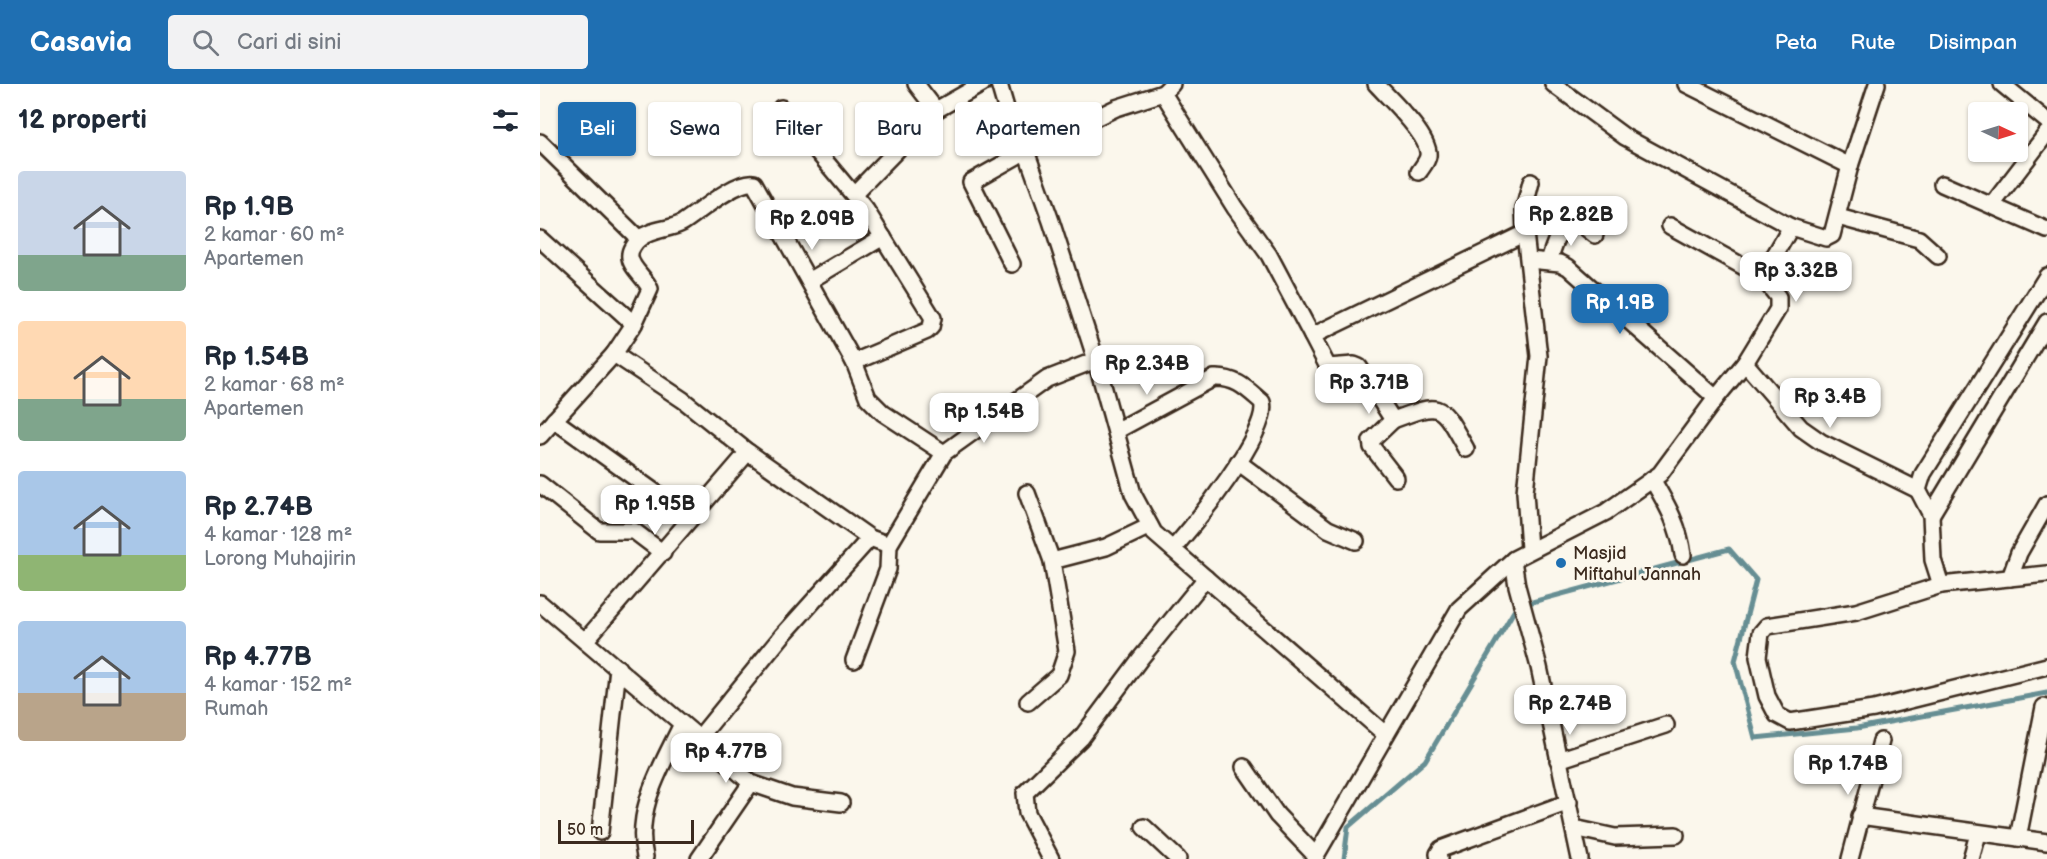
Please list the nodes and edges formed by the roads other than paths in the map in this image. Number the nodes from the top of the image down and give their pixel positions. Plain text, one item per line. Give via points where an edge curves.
1 (916, 84) edge
2 (982, 84) edge
3 (999, 84) edge
4 (1376, 84) edge
5 (1553, 84) edge
6 (1686, 84) edge
7 (1877, 84) edge
8 (2002, 84) edge
9 (1167, 88) edge
10 (930, 102) edge
11 (1004, 102) edge
12 (943, 106) edge
13 (1102, 115) edge
14 (2047, 121) edge
15 (2047, 133) edge
16 (540, 142) edge
17 (822, 156) edge
18 (891, 156) edge
19 (1017, 156) edge
20 (1028, 156) edge
21 (1850, 166) junction
22 (1419, 172) dead end
23 (1531, 182) dead end
24 (1942, 184) dead end
25 (854, 194) junction
26 (1992, 206) junction
27 (1838, 217) junction
28 (1670, 226) dead end
29 (1791, 226) junction
30 (2047, 230) edge
31 (1525, 233) junction
32 (1595, 235) dead end
33 (883, 237) junction
34 (540, 239) edge
35 (639, 239) junction
36 (1938, 256) dead end
37 (1529, 260) junction
38 (1549, 261) junction
39 (1011, 264) dead end
40 (2047, 276) edge
41 (1762, 277) junction
42 (809, 281) junction
43 (2047, 322) edge
44 (634, 324) junction
45 (1312, 336) junction
46 (2001, 350) junction
47 (614, 354) junction
48 (1096, 360) junction
49 (854, 362) junction
50 (1745, 363) junction
51 (2021, 365) junction
52 (1716, 398) junction
53 (554, 420) junction
54 (1393, 420) junction
55 (1116, 431) junction
56 (540, 436) edge
57 (1466, 449) dead end
58 (748, 452) junction
59 (944, 453) junction
60 (1238, 462) junction
61 (1396, 478) dead end
62 (1652, 479) junction
63 (540, 483) edge
64 (1918, 490) junction
65 (1027, 493) dead end
66 (2047, 504) edge
67 (1931, 515) junction
68 (691, 518) junction
69 (1150, 526) junction
70 (870, 538) junction
71 (1356, 541) dead end
72 (889, 545) junction
73 (1173, 549) junction
74 (1529, 549) junction
75 (663, 553) junction
76 (1683, 555) dead end
77 (1513, 560) junction
78 (1052, 561) junction
79 (2047, 574) edge
80 (1206, 578) junction
81 (2010, 578) junction
82 (1941, 585) junction
83 (540, 603) edge
84 (585, 641) junction
85 (854, 660) dead end
86 (2047, 666) edge
87 (618, 668) junction
88 (1028, 702) dead end
89 (2044, 707) dead end
90 (682, 724) junction
91 (1666, 724) dead end
92 (1384, 734) junction
93 (699, 738) junction
94 (1881, 741) dead end
95 (1558, 760) junction
96 (1244, 766) dead end
97 (752, 783) junction
98 (1569, 802) junction
99 (841, 803) dead end
100 (1860, 816) junction
101 (1144, 827) dead end
102 (1574, 828) junction
103 (600, 831) dead end
104 (1978, 834) junction
105 (1676, 835) dead end
106 (2018, 838) junction
107 (2047, 842) edge
108 (645, 857) dead end
109 (1315, 857) edge
110 (699, 859) edge
111 (1051, 859) edge
112 (1178, 859) edge
113 (1439, 859) edge
114 (1580, 859) edge
115 (1850, 859) edge
116 (1971, 859) edge

1 - 10 street
2 - 12 street
3 - 11 street
4 - 22 street via 1417,129 1428,149 1428,158
5 - 29 street via 1625,137
6 - 21 street
7 - 21 street
8 - 14 street
9 - 13 street
9 - 45 street via 1235,208 1269,255
15 - 26 street
16 - 35 street
17 - 25 street
18 - 25 street
19 - 39 street via 971,182
20 - 48 street
21 - 27 street
23 - 31 street via 1524,210
24 - 26 street
25 - 33 street
26 - 30 street
27 - 29 street via 1832,235 1826,238
27 - 36 street via 1919,239
28 - 41 street
29 - 41 street
31 - 37 street
31 - 45 street
32 - 38 street via 1581,224 1569,225 1558,236
33 - 42 street
33 - 49 street via 933,318 931,327
34 - 44 street
35 - 42 street via 679,225 735,188 751,182 761,193
35 - 44 street via 630,252 630,261 650,289
37 - 38 street
37 - 74 street via 1539,356 1526,492
38 - 52 street via 1568,267
40 - 46 street
41 - 50 street via 1778,297 1778,309
42 - 49 street
43 - 51 street
44 - 47 street
45 - 54 street via 1328,367 1359,368
46 - 51 street
46 - 64 street via 1923,474
47 - 53 street
47 - 58 street via 683,400
48 - 55 street
48 - 59 street via 1047,379
49 - 59 street via 868,398 883,413
50 - 52 street
50 - 64 street via 1801,428 1821,442
51 - 67 street
52 - 62 street via 1660,474
53 - 56 street
53 - 68 street
54 - 57 street via 1429,407 1438,408
54 - 61 street via 1371,441
55 - 60 street via 1214,378 1225,377 1240,383 1264,408
55 - 69 street via 1133,494
58 - 68 street
58 - 70 street
59 - 72 street
60 - 71 street via 1328,529
60 - 73 street
62 - 74 street via 1606,512
62 - 76 street via 1673,513
63 - 75 street via 599,531 634,531
64 - 67 street
65 - 78 street
66 - 81 street via 2019,553
67 - 82 street via 1933,560
68 - 75 street
69 - 73 street
69 - 78 street via 1106,547
70 - 72 street
70 - 93 street via 782,636
72 - 85 street via 888,569
73 - 80 street
74 - 77 street
75 - 84 street
77 - 92 street via 1459,609
77 - 95 street
78 - 88 street via 1066,651 1059,675
79 - 81 street
80 - 92 street
80 - 111 street via 1082,738 1025,793 1027,813
81 - 82 street
82 - 86 street via 1856,612 1767,626 1761,633 1758,657 1767,696 1777,715 1790,722 1874,709
83 - 84 street
84 - 87 street
87 - 90 street
87 - 103 street
89 - 106 street
90 - 93 street
90 - 108 street via 646,799 642,839
91 - 95 street
92 - 109 street
93 - 97 street
94 - 100 street
95 - 98 street
96 - 109 street via 1277,815
97 - 99 street via 792,797
97 - 110 street
98 - 102 street
98 - 113 street via 1441,849
100 - 104 street
100 - 115 street
101 - 112 street
102 - 105 street via 1615,837
102 - 114 street
104 - 106 street
104 - 116 street
106 - 107 street

